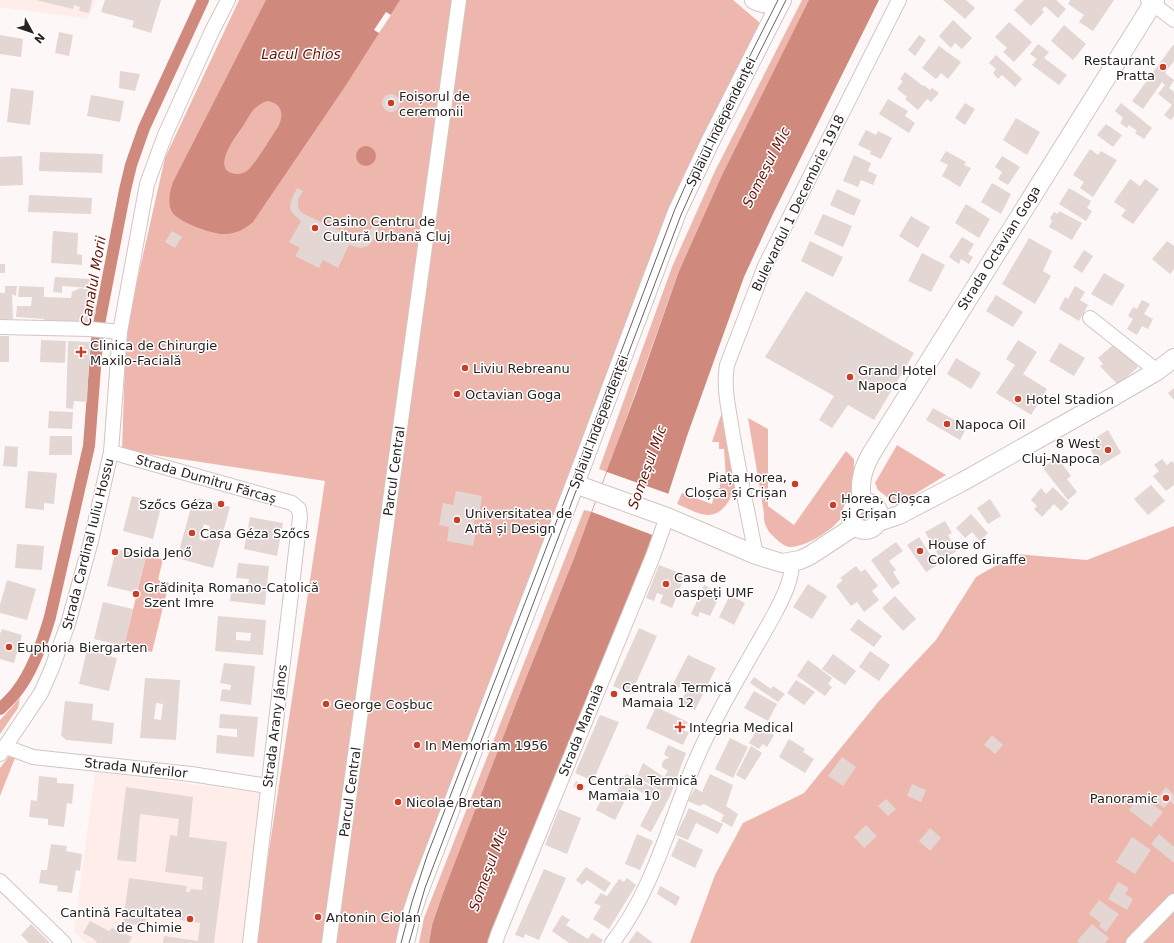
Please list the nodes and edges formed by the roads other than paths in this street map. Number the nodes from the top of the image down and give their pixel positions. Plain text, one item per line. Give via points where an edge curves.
1 (228, 0) edge
2 (459, 0) edge
3 (754, 0) edge
4 (898, 0) edge
5 (782, 1) edge
6 (1152, 1) edge
7 (1174, 20) edge
8 (1090, 318) dead end
9 (0, 327) edge
10 (114, 331) junction
11 (1174, 358) edge
12 (1157, 371) junction
13 (111, 452) junction
14 (575, 484) junction
15 (862, 503) junction
16 (300, 509) joint
17 (663, 515) junction
18 (878, 522) junction
19 (855, 526) junction
20 (756, 555) junction
21 (792, 562) junction
22 (3, 750) edge
23 (268, 786) junction
24 (0, 881) edge
25 (1174, 901) edge
26 (64, 943) edge
27 (250, 943) edge
28 (329, 943) edge
29 (405, 943) edge
30 (495, 943) edge
31 (612, 943) edge
32 (1133, 943) edge

1 - 10 street, Strada Cardinal Iuliu Hossu via 165,135 147,184
2 - 28 street, Parcul Central
3 - 5 main road via 767,4
4 - 20 street, Bulevardul 1 Decembrie 1918 via 765,266 727,365 727,400
5 - 14 main road, Splaiul Independenței via 710,142 678,212
6 - 7 street
6 - 15 main road, Strada Octavian Goga via 869,458 862,477
8 - 12 street
9 - 10 street
10 - 13 street, Strada Cardinal Iuliu Hossu
11 - 12 main road
12 - 18 main road via 962,482 899,515
13 - 16 street, Strada Dumitru Fărcaș via 292,503
13 - 22 street, Strada Cardinal Iuliu Hossu via 60,649 41,693
14 - 17 main road
14 - 29 main road, Splaiul Independenței via 418,894
15 - 18 main road via 876,507 879,514
15 - 19 main road via 856,505 851,513
16 - 23 street, Strada Arany János
17 - 20 main road
17 - 30 street, Strada Mamaia via 650,564
18 - 19 main road via 869,530
19 - 21 main road via 814,553
20 - 21 main road via 777,562
21 - 31 street via 790,579 776,613 712,728 642,895
22 - 23 street, Strada Nuferilor via 39,758 191,774
23 - 27 street, Strada Arany János
24 - 26 street
25 - 32 street

